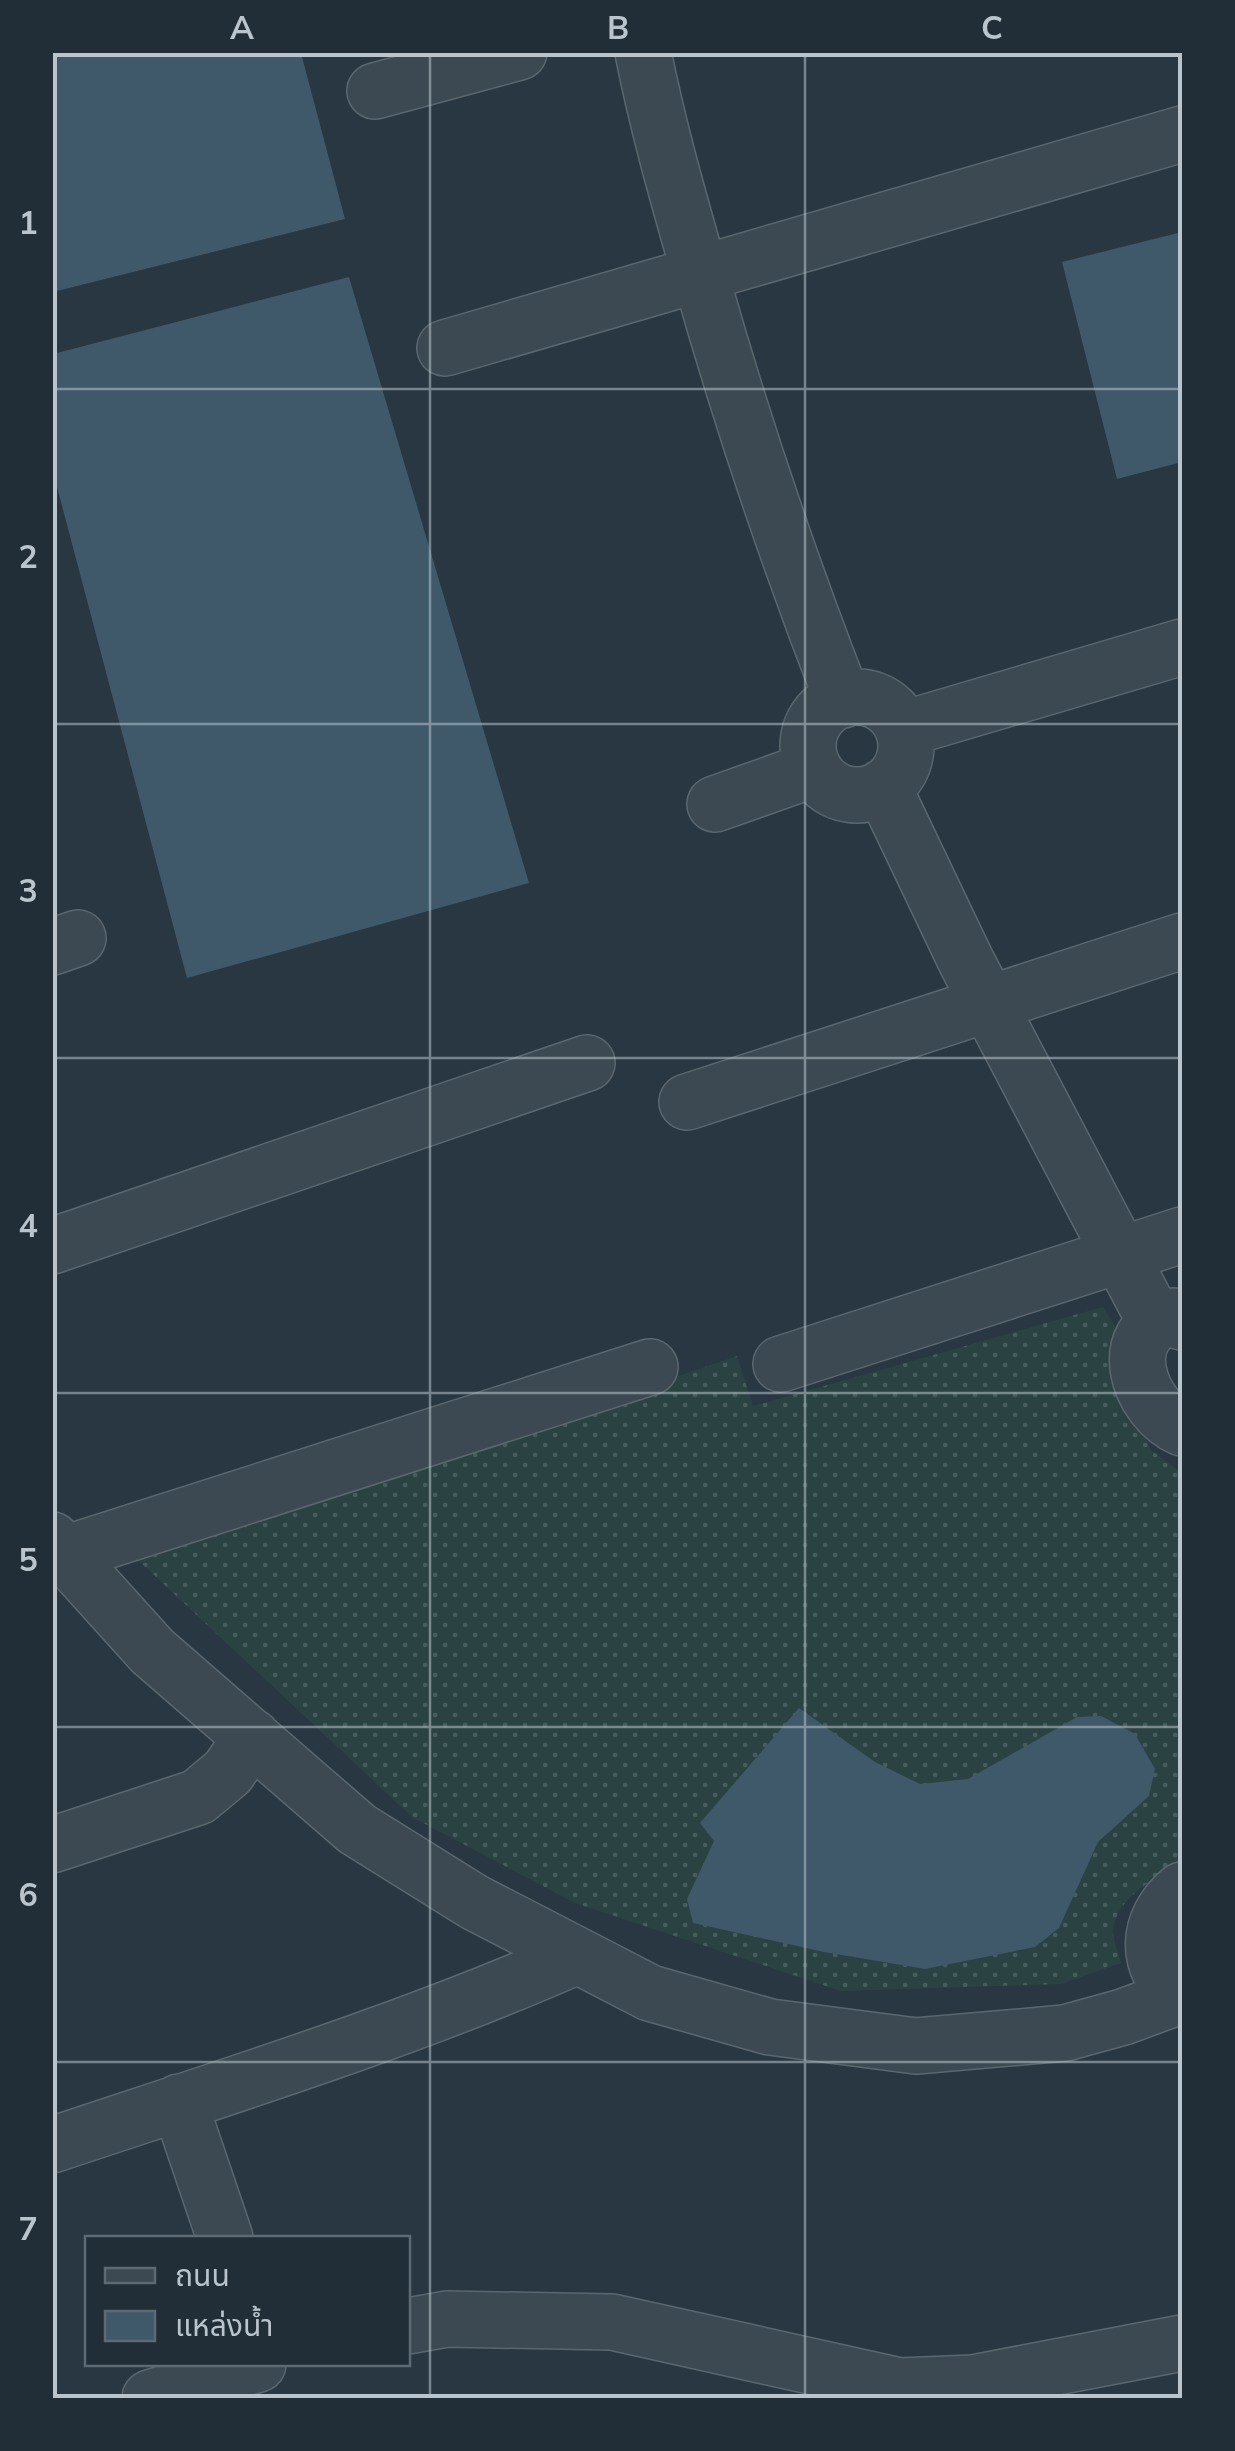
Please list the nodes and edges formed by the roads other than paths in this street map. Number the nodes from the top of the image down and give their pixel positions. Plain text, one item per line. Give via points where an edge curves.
1 (519, 52) edge
2 (642, 52) edge
3 (375, 91) dead end
4 (1182, 134) edge
5 (700, 274) junction
6 (445, 348) dead end
7 (1182, 646) edge
8 (843, 700) junction
9 (904, 729) junction
10 (814, 770) junction
11 (883, 787) junction
12 (715, 804) dead end
13 (1182, 941) edge
14 (989, 1004) junction
15 (588, 1062) dead end
16 (687, 1102) dead end
17 (1182, 1234) edge
18 (52, 1246) edge
19 (1120, 1254) junction
20 (1169, 1321) edge
21 (781, 1364) dead end
22 (650, 1368) dead end
23 (1182, 1428) edge
24 (57, 1551) edge
25 (252, 1737) junction
26 (52, 1844) edge
27 (1182, 1890) edge
28 (577, 1956) junction
29 (1181, 1997) edge
30 (179, 2102) junction
31 (52, 2146) edge
32 (224, 2236) edge
33 (410, 2326) edge
34 (1182, 2342) edge
35 (252, 2366) edge
36 (269, 2366) edge
37 (150, 2398) edge
38 (280, 2398) edge

1 - 3 street
2 - 5 street
4 - 5 street
5 - 6 street
5 - 8 street via 748,440
7 - 9 street
8 - 9 street via 868,697 884,704
8 - 10 street via 813,724 808,738
9 - 11 street via 904,762
10 - 11 street via 837,790 868,793
10 - 12 street
11 - 14 street
13 - 14 street
14 - 16 street
14 - 19 street
15 - 18 street
17 - 19 street
19 - 20 street
19 - 21 street
20 - 23 street via 1144,1332 1136,1361 1147,1396
22 - 24 street
24 - 25 street via 152,1651
25 - 26 street via 228,1772 198,1797
25 - 28 street via 356,1830
27 - 29 street via 1165,1906 1152,1943 1160,1973
28 - 29 street via 650,1993 770,2028 916,2046 1065,2033
28 - 30 street via 430,2017
30 - 31 street
30 - 32 street
33 - 34 street via 447,2319 612,2322 900,2386 973,2383
35 - 37 street
36 - 38 street

